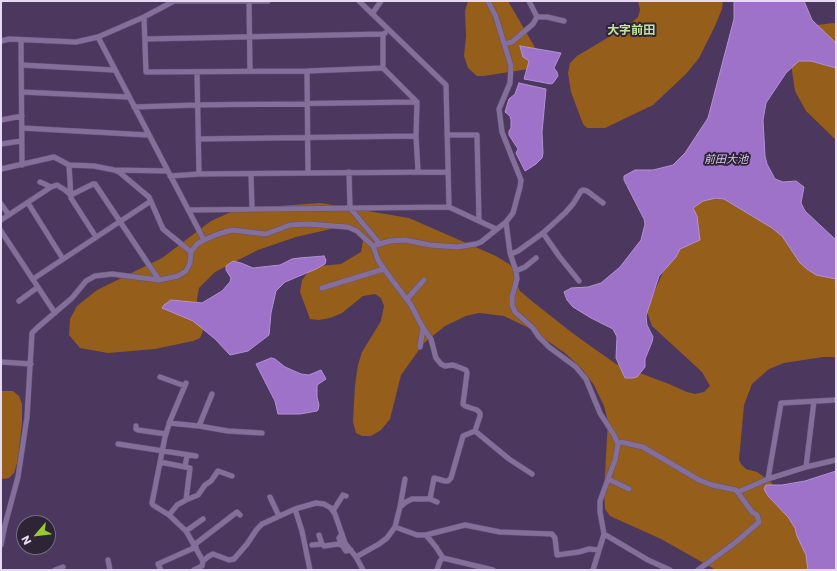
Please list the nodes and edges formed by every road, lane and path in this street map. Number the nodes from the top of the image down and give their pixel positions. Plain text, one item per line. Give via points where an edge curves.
1 (174, 1) edge
2 (249, 1) edge
3 (268, 1) edge
4 (359, 1) edge
5 (381, 1) edge
6 (488, 1) edge
7 (529, 1) edge
8 (372, 14) junction
9 (144, 17) junction
10 (537, 17) junction
11 (564, 22) dead end
12 (388, 30) junction
13 (383, 34) junction
14 (98, 37) junction
15 (249, 37) junction
16 (145, 39) junction
17 (20, 40) junction
18 (1, 41) edge
19 (504, 44) junction
20 (21, 65) junction
21 (383, 68) junction
22 (114, 70) junction
23 (250, 71) junction
24 (307, 71) junction
25 (197, 72) junction
26 (22, 92) junction
27 (128, 97) junction
28 (417, 102) junction
29 (307, 104) junction
30 (198, 105) junction
31 (134, 107) junction
32 (22, 116) junction
33 (1, 120) edge
34 (22, 128) junction
35 (148, 135) junction
36 (447, 135) junction
37 (416, 136) junction
38 (308, 138) junction
39 (198, 139) junction
40 (21, 140) junction
41 (1, 144) edge
42 (22, 165) junction
43 (69, 165) junction
44 (1, 169) edge
45 (114, 170) junction
46 (418, 171) junction
47 (308, 172) junction
48 (349, 172) junction
49 (447, 172) junction
50 (169, 173) junction
51 (199, 174) junction
52 (251, 174) junction
53 (40, 182) dead end
54 (51, 187) junction
55 (70, 195) junction
56 (151, 201) junction
57 (28, 203) junction
58 (603, 203) dead end
59 (1, 204) edge
60 (449, 207) junction
61 (350, 208) junction
62 (252, 209) junction
63 (189, 210) junction
64 (9, 215) junction
65 (1, 220) edge
66 (479, 221) junction
67 (120, 222) junction
68 (506, 222) junction
69 (496, 229) junction
70 (1, 231) edge
71 (543, 233) junction
72 (96, 237) junction
73 (204, 240) junction
74 (380, 244) junction
75 (373, 246) junction
76 (191, 252) junction
77 (511, 254) junction
78 (536, 258) dead end
79 (63, 259) junction
80 (384, 269) junction
81 (516, 270) junction
82 (33, 279) junction
83 (158, 280) junction
84 (424, 280) dead end
85 (579, 281) dead end
86 (38, 287) junction
87 (322, 288) dead end
88 (407, 300) junction
89 (19, 301) dead end
90 (55, 313) junction
91 (423, 328) junction
92 (420, 347) dead end
93 (1, 362) edge
94 (31, 364) junction
95 (160, 377) dead end
96 (212, 394) dead end
97 (836, 400) edge
98 (814, 401) junction
99 (169, 423) junction
100 (136, 426) dead end
101 (199, 426) junction
102 (475, 431) junction
103 (262, 433) dead end
104 (166, 434) junction
105 (118, 444) dead end
106 (618, 444) junction
107 (162, 450) junction
108 (187, 455) junction
109 (196, 456) dead end
110 (836, 460) edge
111 (160, 462) junction
112 (185, 467) junction
113 (806, 467) junction
114 (532, 474) dead end
115 (232, 476) dead end
116 (405, 479) dead end
117 (608, 479) junction
118 (768, 479) junction
119 (629, 489) dead end
120 (738, 492) junction
121 (346, 496) dead end
122 (270, 497) dead end
123 (430, 499) junction
124 (186, 500) junction
125 (437, 502) dead end
126 (400, 507) junction
127 (295, 509) junction
128 (237, 511) dead end
129 (333, 511) junction
130 (169, 515) junction
131 (279, 516) junction
132 (203, 519) dead end
133 (395, 527) junction
134 (186, 531) junction
135 (342, 534) junction
136 (604, 534) junction
137 (319, 535) dead end
138 (426, 535) junction
139 (322, 544) junction
140 (1, 545) edge
141 (312, 545) dead end
142 (342, 545) junction
143 (195, 546) junction
144 (351, 550) junction
145 (599, 550) junction
146 (356, 557) junction
147 (443, 558) junction
148 (108, 560) dead end
149 (203, 561) junction
150 (63, 567) dead end
151 (55, 570) edge
152 (110, 570) edge
153 (161, 570) edge
154 (194, 570) edge
155 (310, 570) edge
156 (363, 570) edge
157 (438, 570) edge
158 (493, 570) edge
159 (593, 570) edge
160 (670, 570) edge
161 (698, 570) edge

1 - 2 street
1 - 9 street
2 - 3 street
2 - 15 street
4 - 8 street
5 - 8 street
6 - 19 street
7 - 10 street
8 - 12 street
9 - 14 street
9 - 16 street
10 - 11 street
10 - 19 street via 533,24 512,42
12 - 13 street
12 - 36 street via 446,86
13 - 15 street
13 - 21 street
14 - 17 street via 76,42
14 - 22 street
15 - 16 street
15 - 23 street
16 - 25 street via 146,72
17 - 18 street
17 - 20 street
19 - 68 street via 511,66 510,84 500,109 500,116 502,132 521,180 513,213
20 - 22 street
20 - 26 street
21 - 24 street
21 - 28 street
22 - 27 street
23 - 24 street
23 - 25 street
24 - 29 street
25 - 30 street
26 - 27 street
26 - 32 street
27 - 31 street
28 - 29 street
28 - 37 street
29 - 30 street
29 - 38 street
30 - 31 street
30 - 39 street
31 - 35 street
32 - 33 street
32 - 34 street
34 - 35 street
34 - 40 street
35 - 50 street
36 - 49 street
36 - 66 street via 478,135
37 - 38 street
37 - 46 street
38 - 39 street
38 - 47 street
39 - 51 street
40 - 41 street
40 - 42 street
42 - 43 street via 54,157
42 - 44 street
43 - 45 street
43 - 55 street
45 - 50 street
45 - 56 street
46 - 48 street
46 - 49 street
47 - 48 street
47 - 52 street
48 - 61 street
49 - 60 street
50 - 51 street
50 - 63 street
51 - 52 street
52 - 62 street
53 - 54 street
54 - 55 street via 57,186
54 - 57 street
55 - 67 street via 95,184
55 - 72 street
56 - 67 street
56 - 76 street via 163,229
57 - 64 street
57 - 79 street
58 - 71 street via 587,191 580,191 573,204
59 - 64 street
60 - 61 street
60 - 66 street
61 - 62 street
61 - 74 street
62 - 63 street
63 - 73 street
64 - 65 street
66 - 69 street
67 - 72 street
67 - 83 street
68 - 69 street
68 - 77 street
69 - 74 street via 481,242 457,247 405,240
70 - 82 street
71 - 77 street
71 - 85 street
72 - 79 street
73 - 75 street via 232,230 266,234 290,225 307,224 348,227 358,231
73 - 76 street
74 - 75 street
75 - 80 street
76 - 83 street via 190,264 186,271 178,276
77 - 81 street
78 - 81 street
79 - 82 street
80 - 87 street
80 - 88 street
81 - 106 street via 517,279 512,298 515,312 586,379 600,413
82 - 86 street
83 - 90 street via 112,274 95,276 86,281
84 - 88 street
86 - 89 street
86 - 90 street
88 - 91 street
90 - 94 street via 32,334
91 - 92 street
91 - 102 street via 441,364 466,370 462,404 480,413
93 - 94 street
94 - 140 street via 28,417 18,477
95 - 99 street via 185,385
96 - 101 street
97 - 98 street
98 - 113 street
98 - 118 street via 781,403
99 - 101 street
99 - 104 street
100 - 104 street via 138,430
101 - 103 street
102 - 114 street
102 - 123 street via 464,436 451,478 445,482 434,478
104 - 107 street
105 - 107 street
106 - 117 street via 616,460
106 - 120 street via 621,442 643,447 698,480
107 - 108 street
107 - 111 street
108 - 109 street
108 - 112 street
110 - 113 street
111 - 112 street
111 - 130 street via 152,503
112 - 124 street via 190,468
113 - 118 street
115 - 124 street via 218,471 198,495
116 - 126 street
117 - 119 street
117 - 136 street via 600,501
118 - 120 street
120 - 161 street via 759,522
121 - 129 street via 343,495
122 - 131 street
123 - 125 street
123 - 126 street via 412,499
124 - 130 street via 177,505
126 - 133 street
127 - 129 street via 316,503 324,504
127 - 131 street
127 - 155 street
128 - 143 street
129 - 135 street
130 - 134 street
131 - 149 street via 262,524 234,559 229,560 213,554
132 - 134 street
133 - 138 street via 416,535
133 - 146 street via 387,538
134 - 143 street
135 - 142 street via 339,538
135 - 144 street
136 - 145 street
136 - 160 street
137 - 139 street
138 - 145 street via 465,525 500,532 552,534 557,555 589,549
138 - 147 street
139 - 141 street
139 - 142 street
142 - 144 street via 346,551
143 - 149 street
143 - 153 street via 158,564
144 - 146 street
145 - 159 street
146 - 156 street
147 - 157 street
147 - 158 street
148 - 152 street
149 - 154 street via 202,566
150 - 151 street

